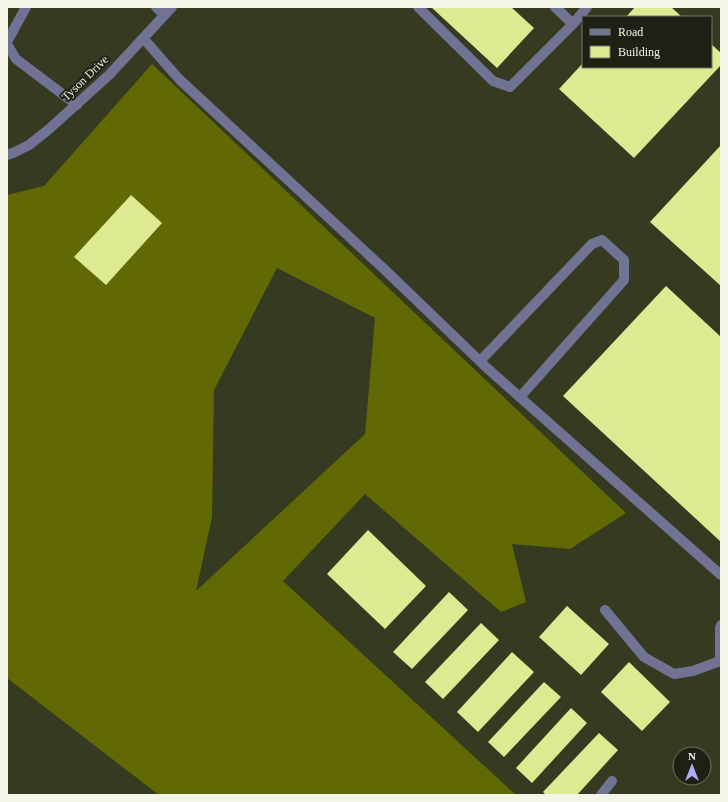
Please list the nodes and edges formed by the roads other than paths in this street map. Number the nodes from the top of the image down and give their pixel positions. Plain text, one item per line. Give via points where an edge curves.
1 (26, 7) edge
2 (156, 7) edge
3 (172, 7) edge
4 (418, 7) edge
5 (555, 7) edge
6 (587, 7) edge
7 (164, 15) junction
8 (573, 24) junction
9 (143, 38) junction
10 (7, 43) edge
11 (77, 105) junction
12 (7, 154) edge
13 (480, 361) junction
14 (520, 397) junction
15 (721, 575) edge
16 (605, 610) dead end
17 (721, 625) edge
18 (720, 661) edge
19 (612, 781) dead end
20 (601, 795) edge

1 - 10 street
2 - 7 street
3 - 7 street, Tyson Drive
4 - 8 street via 493,81 510,87
5 - 8 street
6 - 8 street
7 - 9 street, Tyson Drive
9 - 11 street, Tyson Drive
9 - 13 street via 179,79
10 - 11 street via 16,59
11 - 12 street, Tyson Drive via 29,145
13 - 14 street
13 - 14 street via 592,244 602,240 624,260 624,280
14 - 15 street
16 - 18 street via 644,657 674,674 693,672
17 - 18 street
19 - 20 street

